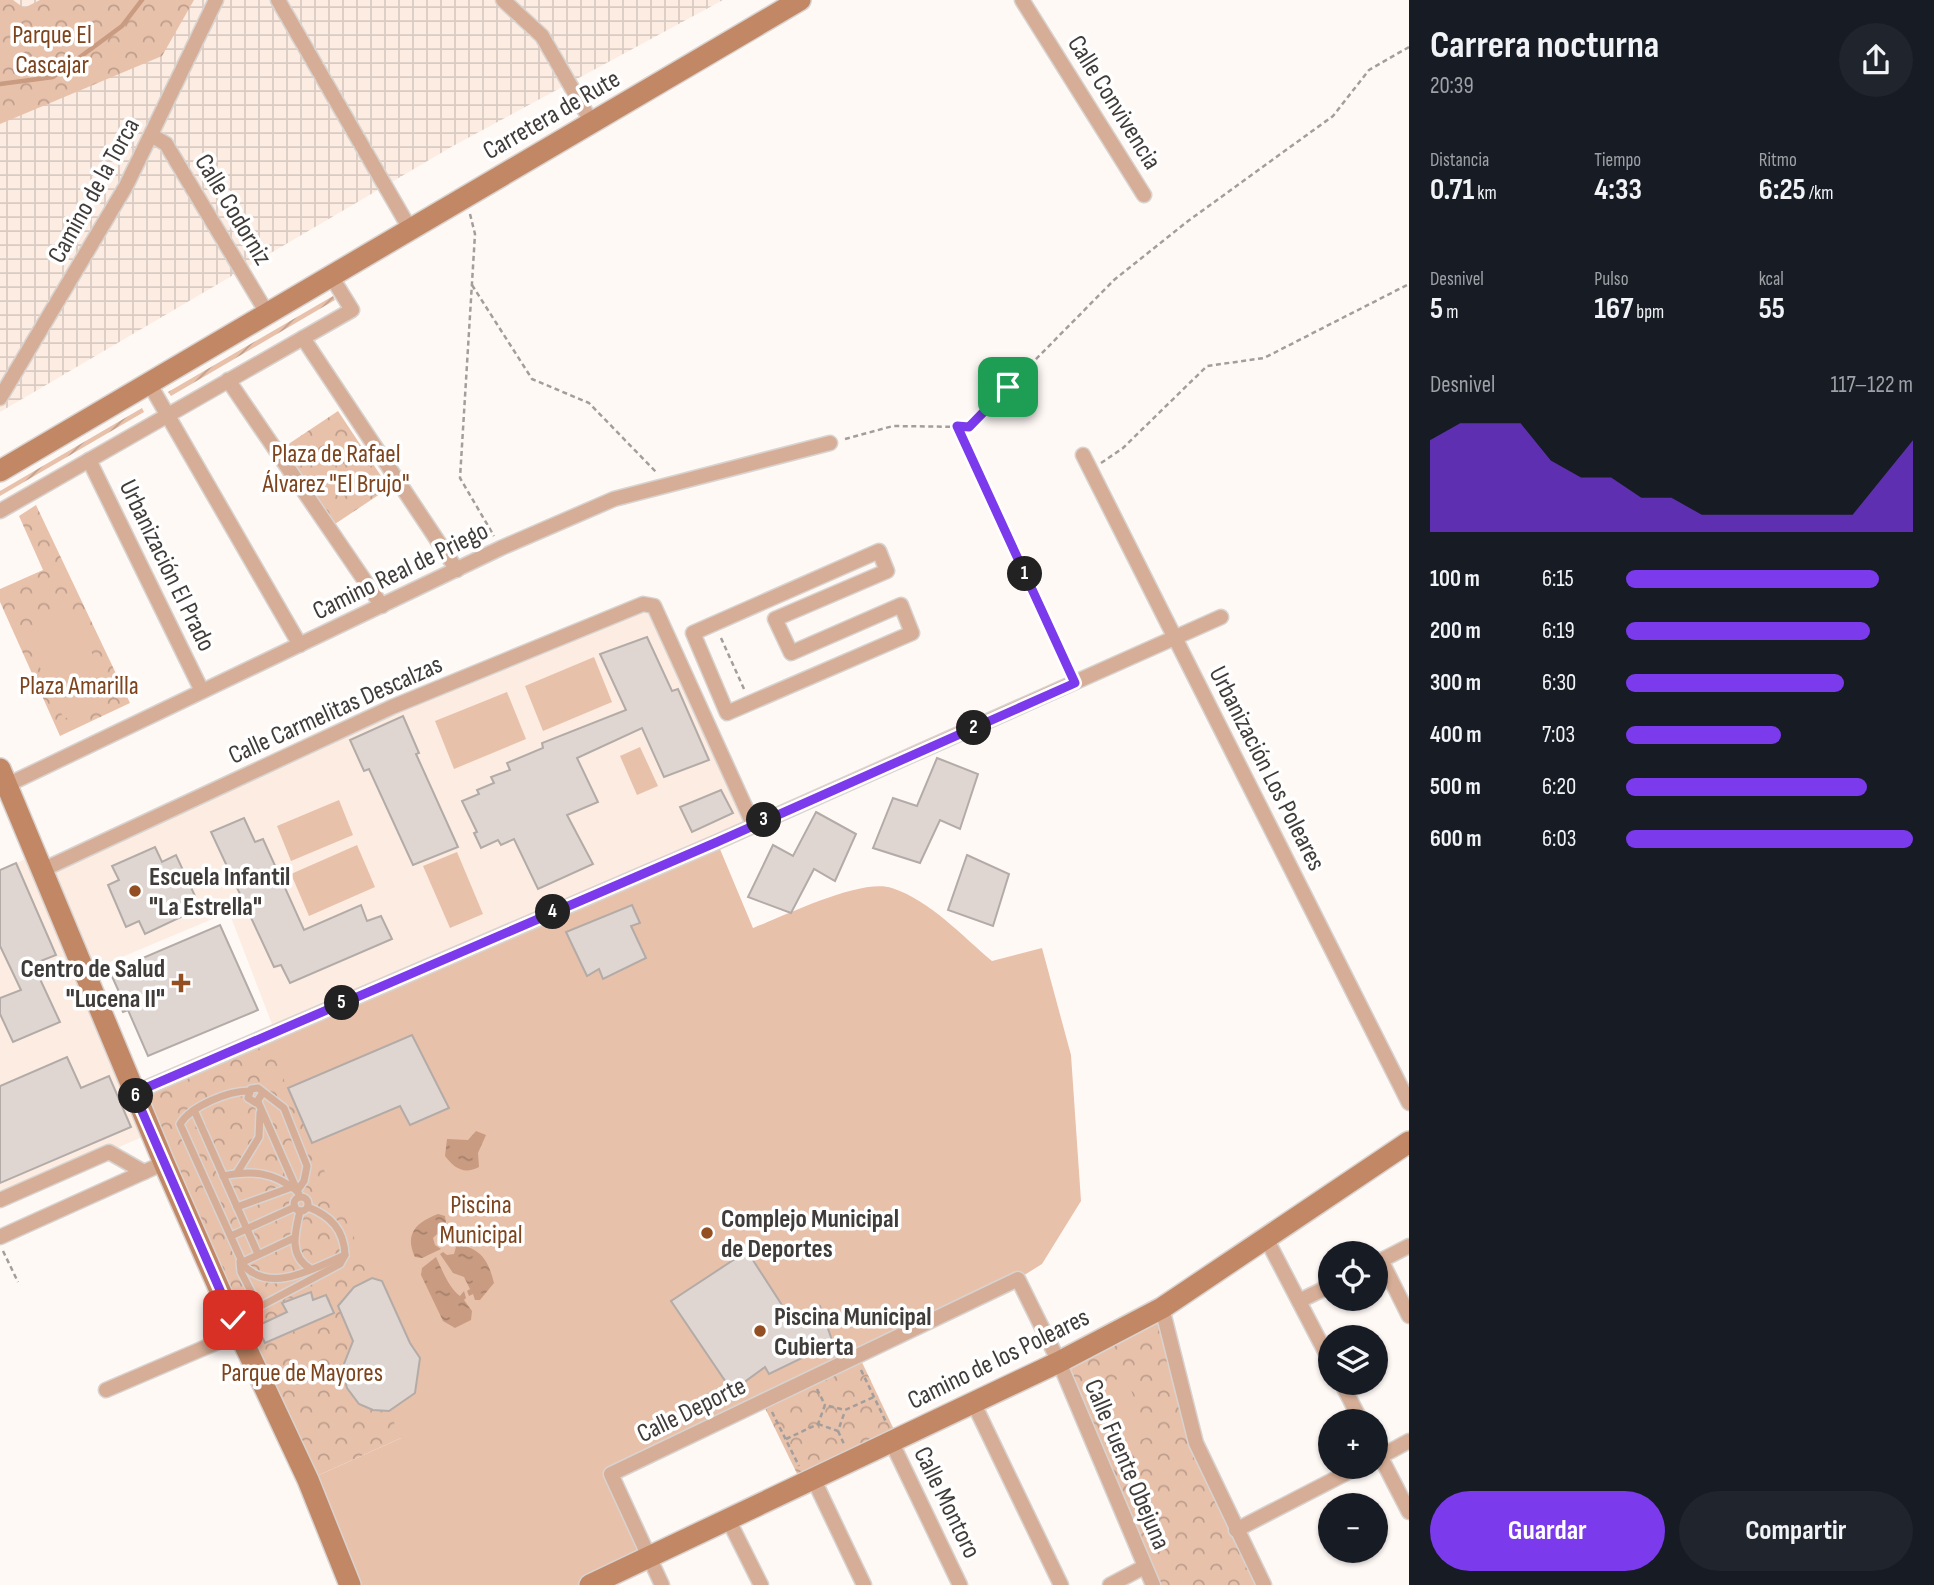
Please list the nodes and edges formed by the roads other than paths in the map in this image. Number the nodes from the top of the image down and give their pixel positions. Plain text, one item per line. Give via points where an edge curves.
1 (216, 0) edge
2 (278, 0) edge
3 (503, 0) edge
4 (800, 0) edge
5 (1022, 0) edge
6 (592, 123) junction
7 (153, 135) junction
8 (1144, 195) dead end
9 (410, 229) junction
10 (331, 276) junction
11 (267, 313) junction
12 (303, 338) junction
13 (228, 380) junction
14 (149, 383) junction
15 (0, 398) edge
16 (169, 414) junction
17 (830, 443) road end
18 (1083, 455) dead end
19 (89, 460) junction
20 (0, 471) edge
21 (0, 511) edge
22 (457, 570) junction
23 (382, 606) junction
24 (1221, 617) dead end
25 (693, 633) joint
26 (1175, 638) junction
27 (300, 645) junction
28 (202, 691) junction
29 (4, 777) edge
30 (753, 824) junction
31 (40, 871) junction
32 (249, 1091) junction
33 (134, 1093) junction
34 (262, 1094) junction
35 (258, 1102) junction
36 (1409, 1103) edge
37 (194, 1110) junction
38 (1409, 1142) edge
39 (164, 1163) junction
40 (144, 1172) junction
41 (237, 1173) junction
42 (223, 1176) junction
43 (296, 1192) junction
44 (0, 1200) edge
45 (237, 1206) junction
46 (308, 1207) junction
47 (297, 1209) junction
48 (247, 1229) junction
49 (231, 1236) junction
50 (294, 1238) junction
51 (1266, 1238) junction
52 (1, 1244) edge
53 (1409, 1246) edge
54 (258, 1254) junction
55 (345, 1255) junction
56 (1388, 1257) edge
57 (241, 1258) junction
58 (311, 1269) junction
59 (1388, 1279) edge
60 (1318, 1292) edge
61 (1299, 1301) junction
62 (259, 1307) junction
63 (1162, 1308) junction
64 (1409, 1316) edge
65 (236, 1327) junction
66 (1318, 1338) edge
67 (1059, 1362) junction
68 (106, 1390) dead end
69 (973, 1402) junction
70 (893, 1440) junction
71 (1409, 1441) edge
72 (1388, 1450) edge
73 (1388, 1474) edge
74 (1335, 1479) edge
75 (810, 1480) junction
76 (1409, 1513) edge
77 (728, 1519) junction
78 (1236, 1530) junction
79 (648, 1557) junction
80 (1144, 1567) junction
81 (350, 1585) edge
82 (590, 1585) edge
83 (662, 1585) edge
84 (761, 1585) edge
85 (864, 1585) edge
86 (961, 1585) edge
87 (1061, 1585) edge
88 (1110, 1585) edge
89 (1153, 1585) edge
90 (1264, 1585) edge

1 - 7 street, Camino de la Torca
2 - 9 street
3 - 6 street via 542,36
4 - 6 street, Carretera de Rute
5 - 8 street, Calle Convivencia
6 - 9 street, Carretera de Rute
7 - 11 street, Calle Codorniz via 166,144
7 - 15 street, Camino de la Torca
9 - 10 street, Carretera de Rute
10 - 11 street, Carretera de Rute
10 - 12 street via 352,310
11 - 14 street, Carretera de Rute
12 - 13 street
12 - 22 street
13 - 16 street
13 - 23 street
14 - 16 street
14 - 20 street, Carretera de Rute
16 - 19 street
16 - 27 street
17 - 22 street, Camino Real de Priego via 614,499
18 - 26 street, Urbanización Los Poleares
19 - 21 street
19 - 28 street, Urbanización El Prado
22 - 23 street, Camino Real de Priego
23 - 27 street, Camino Real de Priego
24 - 26 street
25 - 25 street via 879,551 887,571 775,619 791,653 901,605 912,633 727,713
26 - 30 street
26 - 36 street, Urbanización Los Poleares
27 - 28 street, Camino Real de Priego
28 - 29 street, Camino Real de Priego
29 - 31 street
30 - 31 street, Calle Carmelitas Descalzas via 654,606 642,604 392,707
30 - 33 street
31 - 33 street
32 - 34 lane via 258,1088
32 - 35 lane via 249,1100
32 - 37 lane via 238,1091
33 - 39 street
34 - 35 lane
34 - 43 lane via 284,1108 307,1166
35 - 41 lane via 259,1136
35 - 43 lane
37 - 42 lane
37 - 49 lane via 180,1124
38 - 51 street, Camino de los Poleares
39 - 40 street
39 - 65 street
40 - 44 street via 109,1152
40 - 52 street
41 - 42 lane
41 - 43 lane via 258,1171 280,1177
42 - 45 lane
43 - 45 lane
43 - 46 lane
43 - 47 lane
45 - 48 lane
46 - 47 lane
46 - 55 lane via 324,1213 336,1225
47 - 48 lane
47 - 50 lane
48 - 49 lane
48 - 54 lane
49 - 57 lane
50 - 54 lane
50 - 58 lane via 296,1254
51 - 61 street
51 - 63 street, Camino de los Poleares
53 - 56 street
54 - 57 lane
55 - 58 lane
55 - 62 lane via 340,1264
57 - 58 lane via 254,1276 274,1280
57 - 62 lane via 241,1272
59 - 64 street
60 - 61 street
61 - 66 street
62 - 65 lane
63 - 67 street, Camino de los Poleares
63 - 78 street via 1196,1443
65 - 68 street
65 - 81 street via 308,1480
67 - 69 street, Camino de los Poleares
67 - 79 street, Calle Deporte via 1018,1279 611,1474
67 - 80 street, Calle Fuente Obejuna
69 - 70 street, Camino de los Poleares
69 - 87 street
70 - 75 street, Camino de los Poleares
70 - 86 street, Calle Montoro
71 - 72 street
73 - 76 street
74 - 78 street
75 - 77 street, Camino de los Poleares
75 - 85 street
77 - 79 street, Camino de los Poleares
77 - 84 street
78 - 90 street
79 - 82 street, Camino de los Poleares
79 - 83 street
80 - 88 street
80 - 89 street, Calle Fuente Obejuna

